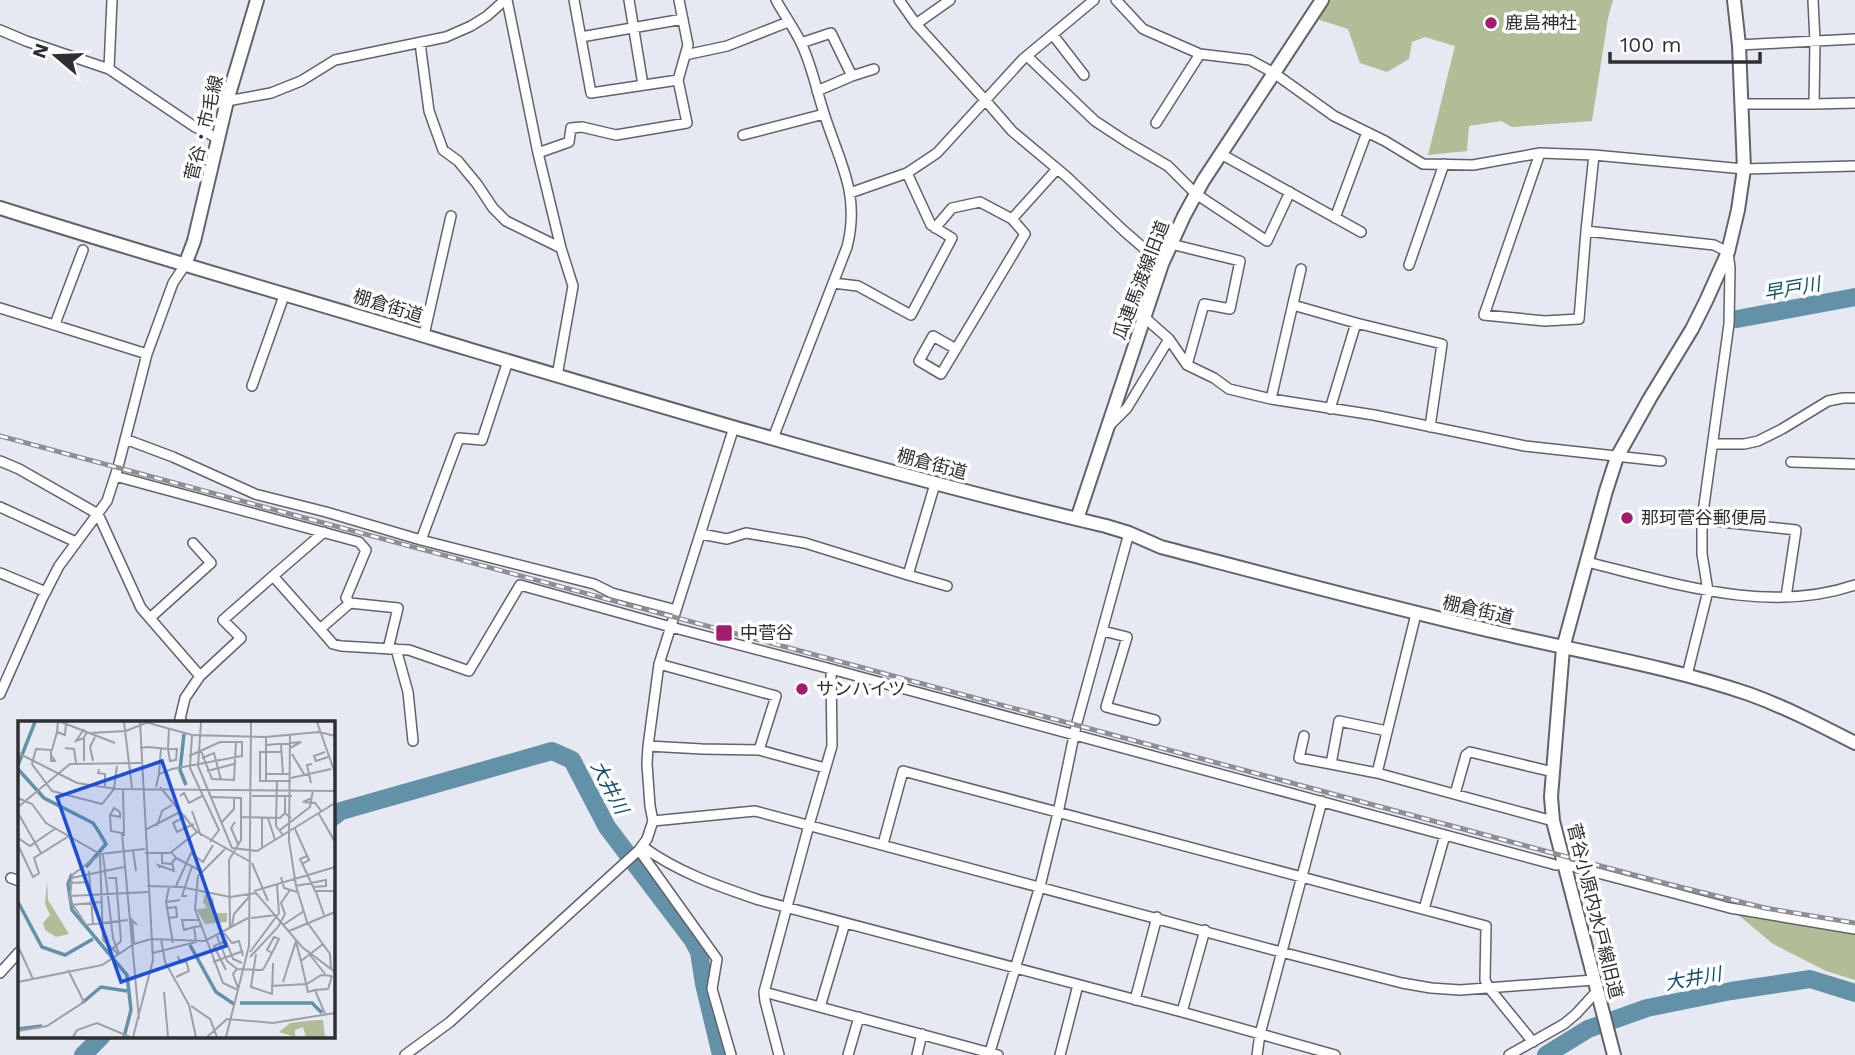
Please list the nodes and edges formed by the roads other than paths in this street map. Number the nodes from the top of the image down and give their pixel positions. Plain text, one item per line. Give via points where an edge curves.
1 (112, 0) edge
2 (257, 0) edge
3 (506, 0) edge
4 (574, 0) edge
5 (629, 0) edge
6 (678, 0) edge
7 (776, 0) edge
8 (899, 0) edge
9 (950, 0) edge
10 (1094, 0) edge
11 (1116, 0) edge
12 (1322, 0) edge
13 (1734, 0) edge
14 (1813, 0) edge
15 (683, 19) junction
16 (788, 22) junction
17 (916, 24) junction
18 (633, 28) junction
19 (0, 30) edge
20 (1053, 35) junction
21 (581, 37) junction
22 (1855, 40) edge
23 (1815, 41) junction
24 (420, 43) junction
25 (801, 43) junction
26 (1739, 45) junction
27 (1200, 54) junction
28 (685, 55) junction
29 (1027, 56) junction
30 (109, 69) junction
31 (874, 69) dead end
32 (1274, 73) junction
33 (1084, 75) dead end
34 (852, 76) junction
35 (678, 80) junction
36 (643, 85) junction
37 (817, 91) junction
38 (227, 101) junction
39 (986, 101) junction
40 (1855, 103) edge
41 (1742, 104) junction
42 (1814, 104) junction
43 (824, 114) junction
44 (1156, 123) dead end
45 (1367, 132) junction
46 (743, 135) dead end
47 (219, 139) junction
48 (538, 153) junction
49 (1540, 153) junction
50 (1221, 154) junction
51 (1594, 155) junction
52 (1444, 164) junction
53 (1855, 166) edge
54 (1057, 169) junction
55 (1744, 169) junction
56 (906, 173) junction
57 (1290, 192) junction
58 (850, 193) junction
59 (1196, 194) junction
60 (0, 208) edge
61 (450, 216) dead end
62 (1335, 218) junction
63 (1012, 219) junction
64 (935, 228) junction
65 (1586, 231) junction
66 (1361, 232) dead end
67 (1171, 244) junction
68 (561, 248) junction
69 (83, 250) dead end
70 (1728, 252) junction
71 (1162, 264) junction
72 (185, 265) junction
73 (1409, 265) dead end
74 (1301, 270) dead end
75 (833, 283) junction
76 (285, 293) junction
77 (1293, 305) junction
78 (0, 308) edge
79 (1144, 317) junction
80 (1356, 323) junction
81 (55, 324) junction
82 (424, 335) junction
83 (1169, 339) junction
84 (956, 349) dead end
85 (147, 354) junction
86 (508, 361) junction
87 (1187, 365) junction
88 (557, 376) junction
89 (252, 386) dead end
90 (1855, 398) edge
91 (1271, 399) junction
92 (1330, 409) junction
93 (1110, 425) junction
94 (734, 427) junction
95 (1430, 427) junction
96 (773, 438) junction
97 (125, 439) junction
98 (1714, 444) junction
99 (1616, 457) junction
100 (0, 461) edge
101 (1661, 461) dead end
102 (1791, 462) dead end
103 (1855, 464) edge
104 (115, 476) junction
105 (935, 484) junction
106 (0, 507) edge
107 (98, 514) junction
108 (1077, 519) junction
109 (1702, 520) junction
110 (324, 532) junction
111 (1129, 533) junction
112 (701, 534) junction
113 (421, 540) junction
114 (76, 542) junction
115 (193, 543) dead end
116 (1587, 562) junction
117 (0, 573) edge
118 (908, 575) junction
119 (273, 576) junction
120 (1855, 584) edge
121 (947, 586) dead end
122 (1708, 591) junction
123 (46, 592) junction
124 (1786, 597) junction
125 (350, 603) junction
126 (676, 610) junction
127 (1416, 614) junction
128 (150, 618) junction
129 (670, 627) junction
130 (320, 629) junction
131 (1103, 631) junction
132 (1563, 648) junction
133 (392, 649) junction
134 (659, 664) junction
135 (831, 669) junction
136 (1687, 675) junction
137 (200, 676) junction
138 (0, 694) edge
139 (1155, 720) dead end
140 (181, 721) edge
141 (1387, 731) junction
142 (1074, 735) junction
143 (1304, 736) dead end
144 (413, 741) dead end
145 (1855, 743) edge
146 (648, 746) junction
147 (759, 750) junction
148 (1331, 764) junction
149 (825, 768) junction
150 (1553, 772) junction
151 (1377, 773) junction
152 (1455, 794) junction
153 (1322, 801) junction
154 (1058, 813) junction
155 (653, 821) junction
156 (1553, 821) junction
157 (809, 825) junction
158 (1445, 835) junction
159 (883, 845) junction
160 (639, 849) junction
161 (1564, 864) junction
162 (1302, 877) junction
163 (1040, 886) junction
164 (786, 908) junction
165 (1424, 909) junction
166 (1157, 917) junction
167 (845, 923) junction
168 (1855, 929) edge
169 (1205, 930) junction
170 (1282, 952) junction
171 (18, 953) edge
172 (1016, 968) junction
173 (0, 972) edge
174 (1078, 985) junction
175 (1596, 985) junction
176 (1489, 988) junction
177 (764, 992) junction
178 (1135, 1000) junction
179 (820, 1007) junction
180 (1182, 1012) junction
181 (859, 1017) junction
182 (922, 1034) junction
183 (1260, 1034) junction
184 (1533, 1042) junction
185 (992, 1054) edge
186 (405, 1055) edge
187 (731, 1055) edge
188 (779, 1055) edge
189 (848, 1055) edge
190 (917, 1055) edge
191 (1059, 1055) edge
192 (1256, 1055) edge
193 (1335, 1055) edge
194 (1508, 1055) edge
195 (1614, 1055) edge

1 - 30 street
2 - 38 street, 菅谷・市毛線
3 - 24 street via 471,26
3 - 48 street
4 - 21 street
5 - 18 street
6 - 15 street
7 - 16 street
8 - 17 street
9 - 17 street
10 - 20 street
11 - 27 street via 1143,29
12 - 32 street, 瓜連馬渡線旧道
13 - 26 street, 菅谷小原内水戸線旧道
14 - 23 street
15 - 18 street
15 - 28 street via 688,45
16 - 25 street
16 - 28 street via 727,46
17 - 39 street
18 - 21 street
18 - 36 street
19 - 30 street
20 - 29 street
20 - 33 street
21 - 36 street via 591,93
22 - 23 street
23 - 26 street
23 - 42 street
24 - 38 street via 335,60 271,93
24 - 68 street via 429,111 443,150 458,161 506,221
25 - 34 street via 831,33
25 - 37 street
26 - 41 street, 菅谷小原内水戸線旧道
27 - 32 street via 1250,61
27 - 44 street
28 - 35 street
29 - 39 street
29 - 59 street via 1095,121 1168,166
30 - 47 street
31 - 34 street
32 - 45 street via 1334,116
32 - 50 street, 瓜連馬渡線旧道
34 - 37 street
35 - 36 street
35 - 48 street via 687,123 616,135 571,128 569,142
37 - 43 street
38 - 47 street, 菅谷・市毛線
39 - 54 street via 1012,131
39 - 56 street via 937,153
40 - 42 street
41 - 42 street
41 - 55 street, 菅谷小原内水戸線旧道
43 - 46 street
43 - 58 street
45 - 52 street via 1423,164
45 - 62 street
47 - 72 street, 菅谷・市毛線
48 - 68 street
49 - 51 street
49 - 52 street
49 - 65 street via 1484,315 1579,319
50 - 57 street
50 - 59 street, 瓜連馬渡線旧道
51 - 55 street
51 - 65 street
52 - 73 street
53 - 55 street
54 - 63 street
54 - 71 street
55 - 70 street, 菅谷小原内水戸線旧道
56 - 58 street
56 - 64 street
57 - 59 street via 1267,241
57 - 62 street
58 - 75 street via 851,230
59 - 67 street, 瓜連馬渡線旧道
60 - 72 street, 棚倉街道
61 - 82 street
62 - 66 street
63 - 64 street via 980,202 952,208
63 - 84 street via 1026,234
64 - 75 street via 952,237 911,314 858,286
65 - 70 street via 1714,245
67 - 71 street, 瓜連馬渡線旧道
67 - 87 street via 1240,261 1230,309 1204,304
68 - 88 street via 573,286
69 - 81 street
70 - 98 street via 1729,324
70 - 99 street, 菅谷小原内水戸線旧道 via 1692,329
71 - 79 street, 瓜連馬渡線旧道
72 - 76 street, 棚倉街道
72 - 85 street via 173,283
74 - 77 street
75 - 96 street
76 - 82 street, 棚倉街道
76 - 89 street
77 - 80 street
77 - 91 street
78 - 81 street
79 - 83 street
79 - 93 street, 瓜連馬渡線旧道
80 - 92 street
80 - 95 street via 1442,344
81 - 85 street
82 - 86 street, 棚倉街道
83 - 87 street
83 - 93 street via 1127,408
85 - 97 street
86 - 88 street, 棚倉街道
86 - 113 street via 482,440 459,438
87 - 91 street via 1229,389
88 - 94 street, 棚倉街道
90 - 98 street via 1828,401 1758,441
91 - 92 street
92 - 95 street
93 - 108 street, 瓜連馬渡線旧道
94 - 96 street, 棚倉街道
94 - 112 street
95 - 99 street via 1525,446
96 - 105 street, 棚倉街道
97 - 104 street
97 - 113 street via 256,494
98 - 109 street
99 - 101 street
99 - 116 street, 菅谷小原内水戸線旧道
100 - 107 street
102 - 103 street
104 - 107 street
104 - 110 street
105 - 108 street, 棚倉街道
105 - 118 street
106 - 114 street
107 - 114 street
107 - 128 street via 141,608
108 - 111 street, 棚倉街道
109 - 122 street
109 - 124 street via 1796,530
110 - 119 street
110 - 125 street via 359,542 366,550 346,598
111 - 127 street, 棚倉街道 via 1161,547
111 - 131 street
112 - 118 street via 727,538 746,533 805,543
112 - 126 street
113 - 126 street via 594,583 612,593
114 - 123 street
115 - 128 street via 211,563
116 - 122 street
116 - 132 street, 菅谷小原内水戸線旧道
117 - 123 street
118 - 121 street
119 - 130 street
119 - 137 street via 223,620 241,638
120 - 124 street via 1827,594
122 - 124 street
122 - 136 street
123 - 138 street
125 - 130 street
125 - 133 street via 398,608
126 - 129 street
127 - 132 street, 棚倉街道
127 - 141 street
128 - 137 street
129 - 133 street via 520,585 469,671 409,650
129 - 134 street
129 - 135 street
130 - 133 street via 333,644
131 - 139 street via 1126,637 1106,707
131 - 142 street
132 - 136 street, 棚倉街道
132 - 150 street, 菅谷小原内水戸線旧道
133 - 144 street via 408,692
134 - 146 street
134 - 147 street via 776,696
135 - 142 street
135 - 149 street via 832,746
136 - 145 street, 棚倉街道 via 1751,695
137 - 140 street via 185,698
141 - 148 street via 1339,721
141 - 151 street
142 - 153 street
142 - 154 street
143 - 148 street via 1299,758
146 - 147 street
146 - 155 street
147 - 149 street
148 - 151 street
149 - 157 street
150 - 152 street via 1470,752
150 - 156 street, 菅谷小原内水戸線旧道
151 - 152 street
152 - 156 street
153 - 158 street
153 - 162 street
154 - 159 street via 903,771
154 - 162 street
154 - 163 street
155 - 157 street via 755,811
155 - 160 street
156 - 161 street, 菅谷小原内水戸線旧道
157 - 159 street
157 - 164 street
158 - 161 street
158 - 165 street
159 - 163 street
160 - 164 street via 694,876
160 - 186 street via 450,1022
160 - 187 street via 717,959 712,989
161 - 168 street via 1730,908
161 - 175 street, 菅谷小原内水戸線旧道
162 - 165 street
162 - 170 street
163 - 166 street
163 - 172 street
164 - 167 street
164 - 177 street
165 - 176 street via 1486,926 1485,980
166 - 169 street
166 - 178 street
167 - 172 street
167 - 179 street
169 - 170 street
169 - 180 street
170 - 176 street via 1402,983 1460,990
170 - 183 street
171 - 173 street
172 - 174 street
172 - 185 street
174 - 178 street
174 - 191 street
175 - 176 street
175 - 184 street via 1576,1014
175 - 195 street, 菅谷小原内水戸線旧道
176 - 184 street
177 - 179 street
177 - 188 street
178 - 180 street
179 - 181 street
180 - 183 street
181 - 182 street
181 - 189 street
182 - 185 street
182 - 190 street
183 - 192 street
183 - 193 street
184 - 194 street

